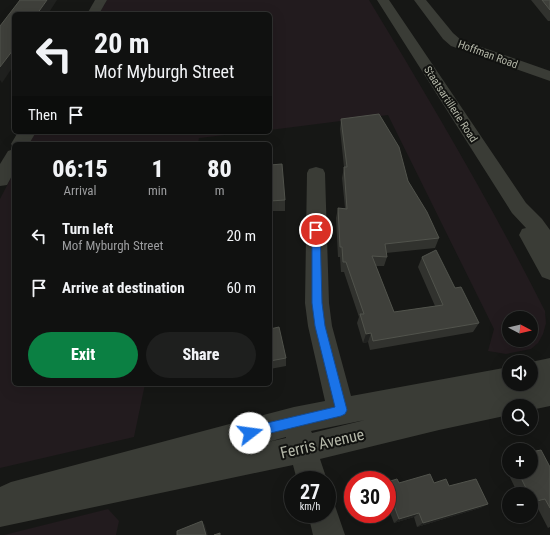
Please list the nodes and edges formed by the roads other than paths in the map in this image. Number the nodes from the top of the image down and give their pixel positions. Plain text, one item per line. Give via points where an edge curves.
1 (101, 0) edge
2 (383, 0) edge
3 (420, 0) edge
4 (94, 12) edge
5 (550, 76) edge
6 (12, 159) edge
7 (316, 172) dead end
8 (0, 180) edge
9 (519, 208) junction
10 (550, 247) edge
11 (550, 271) edge
12 (550, 370) edge
13 (538, 373) edge
14 (502, 381) edge
15 (550, 393) edge
16 (341, 410) junction
17 (294, 421) junction
18 (303, 449) junction
19 (309, 471) edge
20 (0, 500) edge
21 (0, 512) edge
22 (326, 523) edge
23 (329, 535) edge

1 - 4 street
2 - 9 street, Staatsartillerie Road
3 - 5 street, Hoffman Road via 456,43
6 - 8 street
7 - 16 street via 317,303 320,326
9 - 10 street, Staatsartillerie Road via 535,224
9 - 11 street, Staatsartillerie Road via 525,228
12 - 13 street
14 - 16 street, Ferris Avenue
15 - 18 street, Ferris Avenue via 439,416
16 - 17 street, Ferris Avenue
17 - 18 street
17 - 20 street, Ferris Avenue
18 - 19 street
18 - 21 street, Ferris Avenue
22 - 23 street

